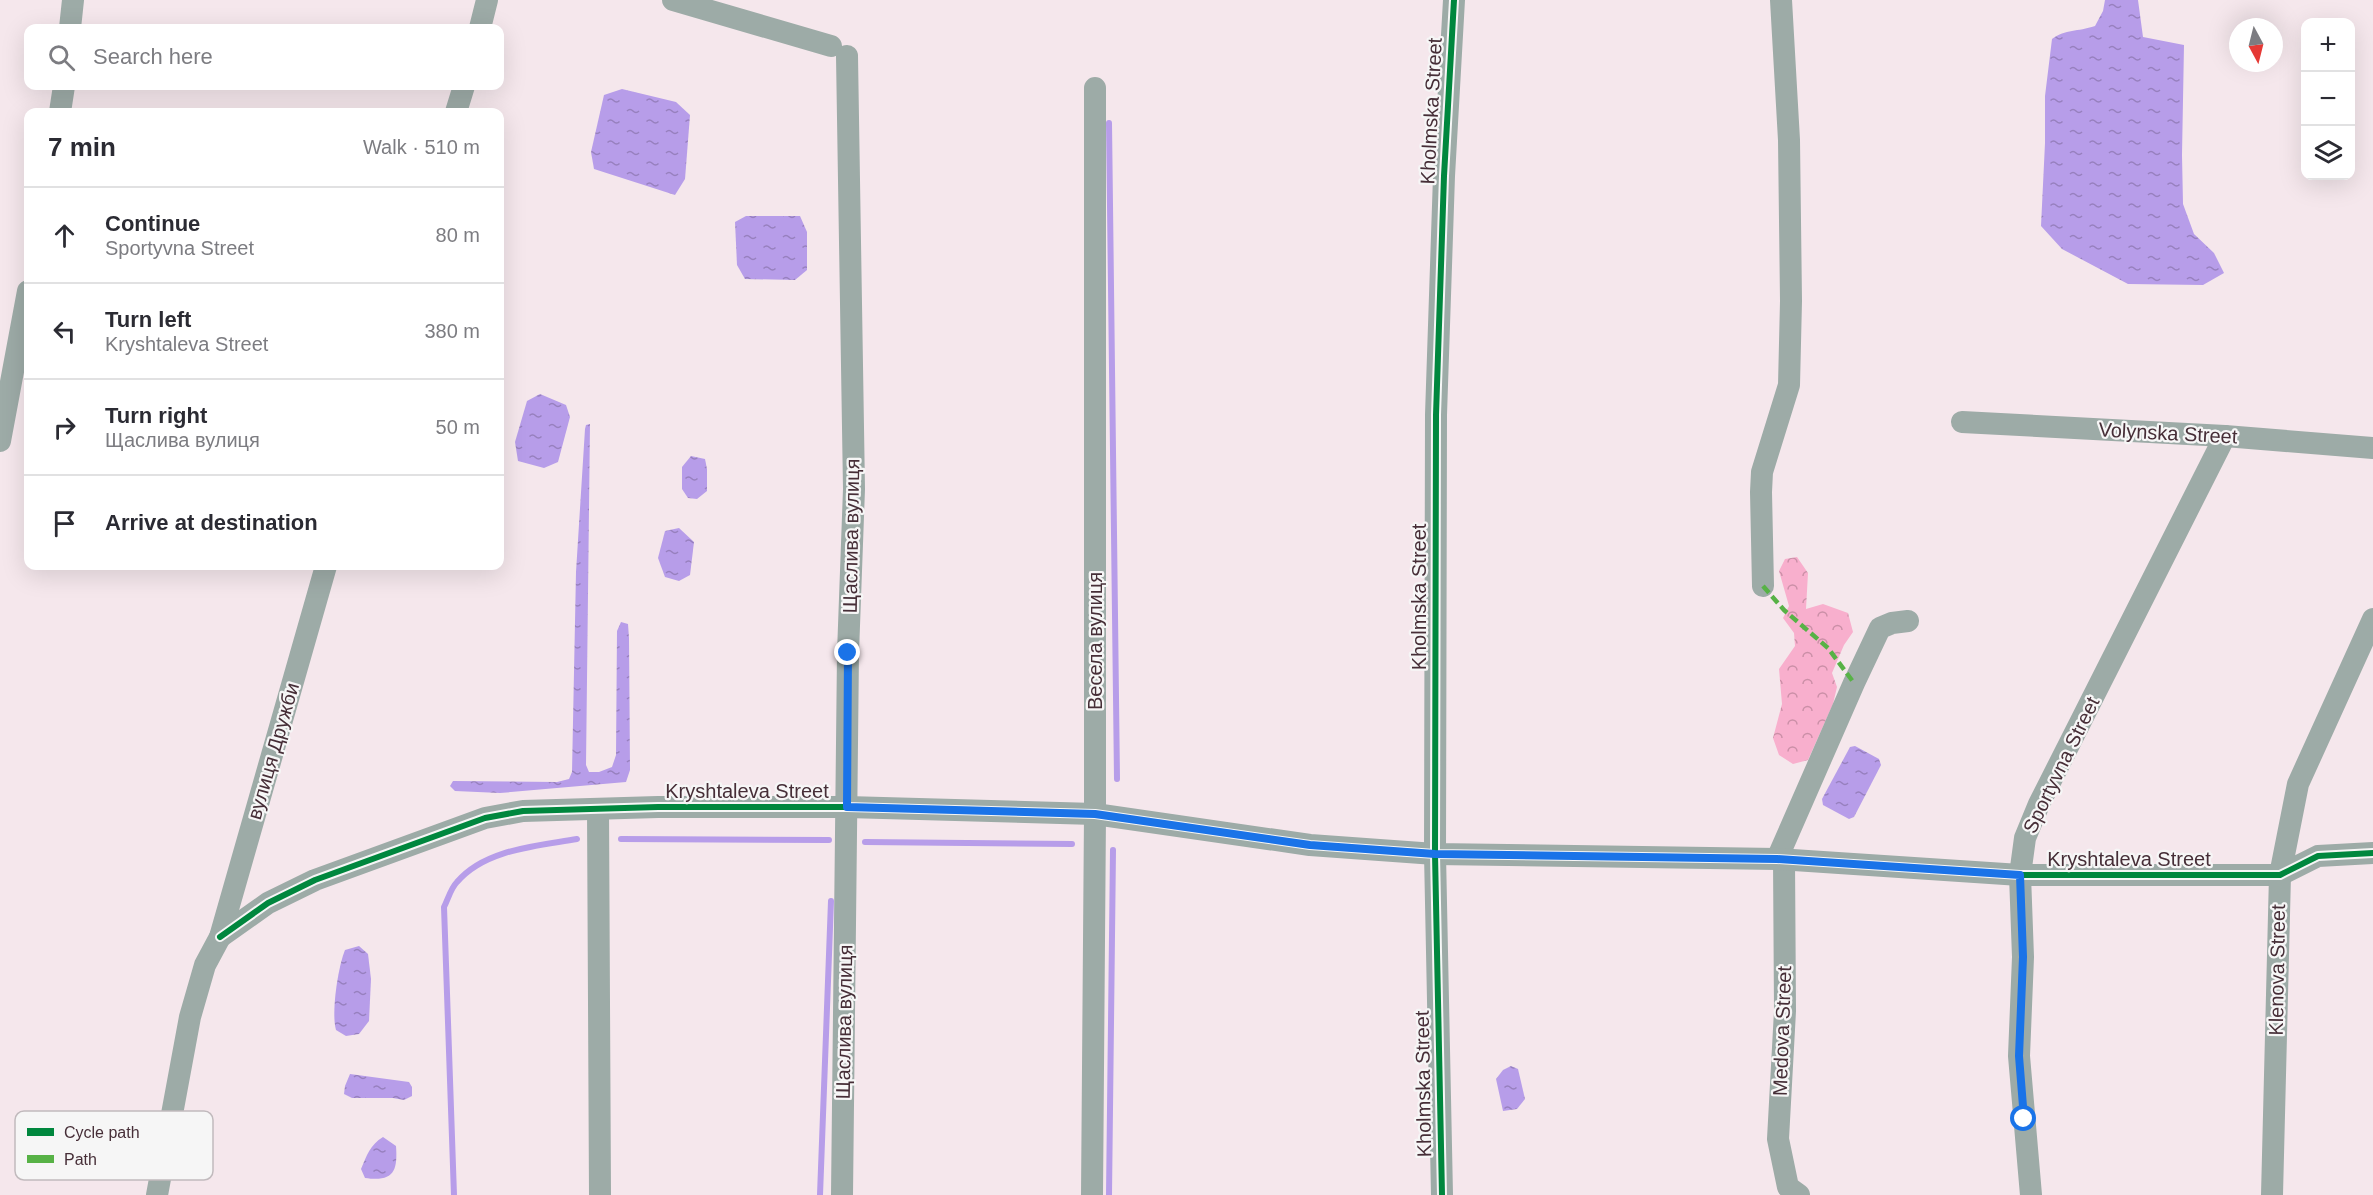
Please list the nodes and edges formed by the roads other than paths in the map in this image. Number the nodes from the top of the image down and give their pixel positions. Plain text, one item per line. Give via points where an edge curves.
1 (73, 0) edge
2 (487, 0) edge
3 (674, 0) edge
4 (1454, 0) edge
5 (1781, 0) edge
6 (70, 24) edge
7 (481, 24) edge
8 (1095, 87) dead end
9 (63, 90) edge
10 (463, 90) edge
11 (61, 108) edge
12 (457, 108) edge
13 (24, 312) edge
14 (1962, 422) dead end
15 (2224, 436) junction
16 (0, 441) edge
17 (2373, 448) edge
18 (325, 570) edge
19 (1763, 586) dead end
20 (2373, 619) edge
21 (1908, 621) dead end
22 (847, 807) junction
23 (598, 809) junction
24 (1095, 814) junction
25 (2373, 853) edge
26 (1435, 854) junction
27 (1781, 859) junction
28 (2020, 875) junction
29 (2280, 875) junction
30 (220, 937) junction
31 (173, 1111) edge
32 (160, 1180) edge
33 (157, 1195) edge
34 (600, 1195) edge
35 (842, 1195) edge
36 (1092, 1195) edge
37 (1442, 1195) edge
38 (1799, 1195) edge
39 (2031, 1195) edge
40 (2272, 1195) edge

1 - 6 street
2 - 7 street
3 - 22 street, Щаслива вулиця via 839,51 854,489
4 - 26 street, Kholmska Street via 1436,415
5 - 19 street via 1789,140 1789,385 1762,472
8 - 24 street, Весела вулиця
9 - 11 street
10 - 12 street
13 - 16 street
14 - 15 street, Volynska Street
15 - 17 street, Volynska Street
15 - 28 street, Sportyvna Street via 2039,804 2025,838
18 - 30 street, вулиця Дружби
20 - 29 street, Klenova Street via 2298,784
21 - 27 street via 1880,628
22 - 23 street, Kryshtaleva Street
22 - 24 street, Kryshtaleva Street
22 - 35 street, Щаслива вулиця
23 - 30 street, Kryshtaleva Street via 524,811 485,819 315,880 268,903
23 - 34 street
24 - 26 street, Kryshtaleva Street via 1310,845
24 - 36 street, Весела вулиця
25 - 29 street, Kryshtaleva Street via 2318,856
26 - 27 street, Kryshtaleva Street
26 - 37 street, Kholmska Street
27 - 28 street, Kryshtaleva Street
27 - 38 street, Medova Street via 1785,1011 1778,1139 1788,1187
28 - 29 street, Kryshtaleva Street
28 - 39 street, Sportyvna Street via 2023,957 2019,1056
29 - 40 street, Klenova Street
30 - 31 street via 205,965 190,1017
32 - 33 street

